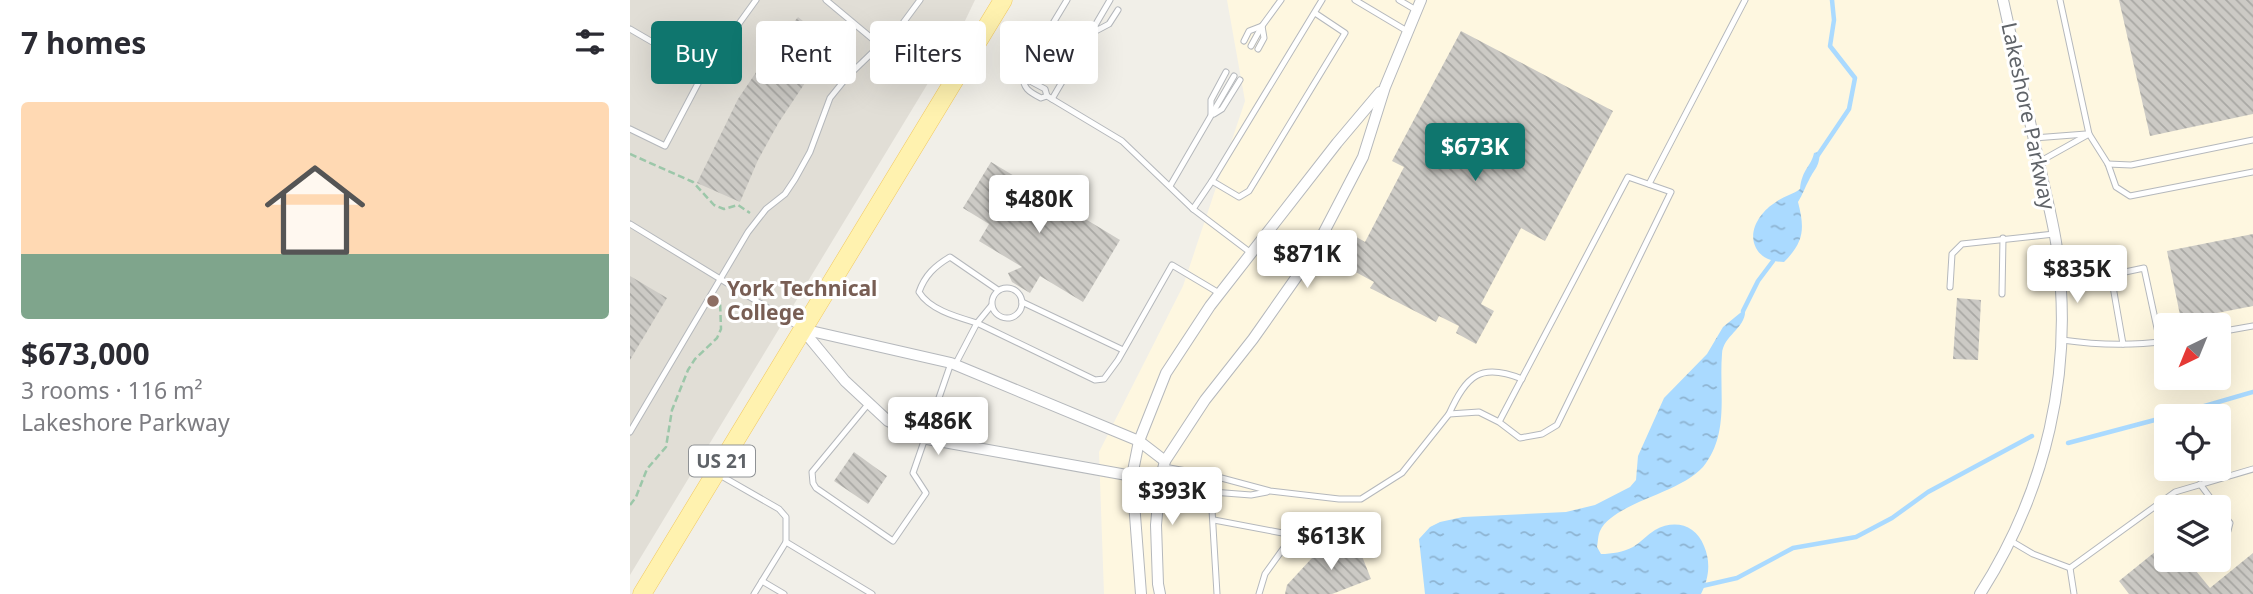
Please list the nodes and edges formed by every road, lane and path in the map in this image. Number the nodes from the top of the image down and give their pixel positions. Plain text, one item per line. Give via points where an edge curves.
1 (756, 0) edge
2 (826, 0) edge
3 (920, 0) edge
4 (1003, 0) edge
5 (1067, 0) edge
6 (1110, 0) edge
7 (1281, 0) edge
8 (1321, 0) edge
9 (1355, 0) edge
10 (1399, 0) edge
11 (1745, 0) edge
12 (2003, 0) edge
13 (2060, 0) edge
14 (1419, 5) edge
15 (1118, 10) dead end
16 (1315, 13) junction
17 (741, 21) edge
18 (904, 21) edge
19 (1098, 21) edge
20 (1262, 26) junction
21 (630, 29) edge
22 (1098, 30) edge
23 (1407, 31) junction
24 (870, 37) edge
25 (651, 41) edge
26 (1244, 41) dead end
27 (1254, 48) dead end
28 (870, 56) edge
29 (1226, 72) dead end
30 (1237, 78) dead end
31 (698, 84) edge
32 (1059, 84) edge
33 (1385, 87) junction
34 (1050, 98) junction
35 (1211, 115) junction
36 (630, 130) edge
37 (2089, 134) junction
38 (2034, 138) junction
39 (2253, 140) edge
40 (630, 154) edge
41 (2039, 162) junction
42 (2108, 164) junction
43 (2253, 172) edge
44 (1212, 181) junction
45 (1649, 184) junction
46 (1170, 186) junction
47 (1193, 209) junction
48 (750, 213) dead end
49 (630, 224) edge
50 (2054, 234) junction
51 (2003, 238) junction
52 (1251, 253) junction
53 (721, 280) junction
54 (1950, 287) dead end
55 (998, 290) junction
56 (1220, 293) junction
57 (2002, 294) dead end
58 (720, 300) dead end
59 (1022, 302) junction
60 (991, 306) junction
61 (2156, 313) edge
62 (1000, 318) junction
63 (977, 323) junction
64 (2253, 326) edge
65 (985, 327) junction
66 (802, 329) junction
67 (2231, 330) edge
68 (2062, 340) junction
69 (2154, 342) edge
70 (2123, 344) junction
71 (1123, 350) junction
72 (953, 364) junction
73 (1522, 379) junction
74 (869, 402) junction
75 (1449, 414) junction
76 (633, 422) edge
77 (1499, 422) junction
78 (630, 432) edge
79 (927, 439) junction
80 (1139, 441) junction
81 (1165, 464) junction
82 (2253, 469) edge
83 (716, 472) junction
84 (1132, 476) junction
85 (1160, 484) junction
86 (2200, 484) junction
87 (1270, 491) junction
88 (1211, 493) junction
89 (2171, 495) edge
90 (2208, 495) edge
91 (630, 505) edge
92 (2154, 507) edge
93 (1214, 520) junction
94 (2011, 541) junction
95 (786, 542) junction
96 (2070, 568) junction
97 (762, 581) junction
98 (642, 594) edge
99 (754, 594) edge
100 (784, 594) edge
101 (872, 594) edge
102 (1141, 594) edge
103 (1160, 594) edge
104 (1217, 594) edge
105 (1259, 594) edge
106 (1980, 594) edge
107 (2074, 594) edge

1 - 17 lane
2 - 24 lane
3 - 18 lane
4 - 66 main road, US 21
5 - 34 lane via 1023,73 1026,90
6 - 19 lane
7 - 20 lane
8 - 16 lane
9 - 23 lane
10 - 14 lane
11 - 45 lane
12 - 38 street, Lakeshore Parkway
13 - 37 lane
14 - 23 street
15 - 22 lane via 1109,24
16 - 44 lane
16 - 44 lane via 1345,33 1250,191 1239,197
20 - 26 lane via 1250,31
20 - 27 lane via 1264,38
21 - 25 lane
23 - 33 street
28 - 53 lane via 830,98 795,179 748,232
29 - 35 lane via 1211,100
30 - 35 lane
31 - 36 lane via 665,146
32 - 34 lane
33 - 52 street
33 - 81 street via 1363,157 1312,255 1205,401
34 - 46 lane via 1122,141
35 - 46 lane
37 - 38 lane
37 - 41 lane
37 - 42 lane
38 - 41 street, Lakeshore Parkway
39 - 42 lane via 2131,165
40 - 48 path via 693,182 714,205 724,209 738,205
41 - 50 street, Lakeshore Parkway
42 - 43 lane via 2116,187 2130,196
44 - 47 lane
45 - 73 lane via 1628,177
45 - 77 lane via 1671,192 1557,425 1520,439
46 - 47 lane
47 - 52 lane
49 - 53 lane
50 - 51 lane
50 - 68 street, Lakeshore Parkway
51 - 54 lane via 1962,244 1952,254
51 - 57 lane
52 - 56 street
53 - 66 lane
53 - 76 lane
55 - 59 lane via 1015,290
55 - 60 lane
55 - 63 lane via 950,257 924,279 919,292 925,301
56 - 71 lane via 1172,265
56 - 80 street via 1166,373
58 - 91 path via 718,338 688,370 666,447 647,469
59 - 62 lane via 1016,316
59 - 71 lane
60 - 62 lane
60 - 63 lane
61 - 70 lane via 2144,268 2111,275
62 - 65 lane
63 - 65 lane
63 - 72 lane
64 - 67 lane
65 - 71 lane via 1096,380 1104,379
66 - 72 street
66 - 74 street
66 - 83 main road, US 21
68 - 70 lane
68 - 94 street, Lakeshore Parkway via 2047,446
69 - 70 lane
72 - 79 lane
72 - 80 street
73 - 75 lane via 1488,371 1471,377
73 - 77 lane
74 - 79 street via 888,421
74 - 79 lane via 812,477 816,488 893,541 926,493 913,473
75 - 77 lane via 1479,412
75 - 87 lane via 1402,473 1361,499
76 - 78 lane
79 - 84 street
80 - 81 street
80 - 84 street
81 - 85 street
81 - 87 lane
82 - 86 lane
83 - 95 lane via 779,509 786,517
83 - 98 main road, US 21
84 - 85 street
84 - 102 street
85 - 88 lane
85 - 103 street via 1156,525
86 - 89 lane
86 - 90 lane
87 - 88 lane
88 - 93 lane
92 - 96 lane
93 - 104 lane
93 - 105 lane via 1293,535 1265,574
94 - 96 lane
94 - 106 street, Lakeshore Parkway
95 - 97 lane
95 - 101 lane
96 - 107 lane
97 - 99 lane
97 - 100 lane

